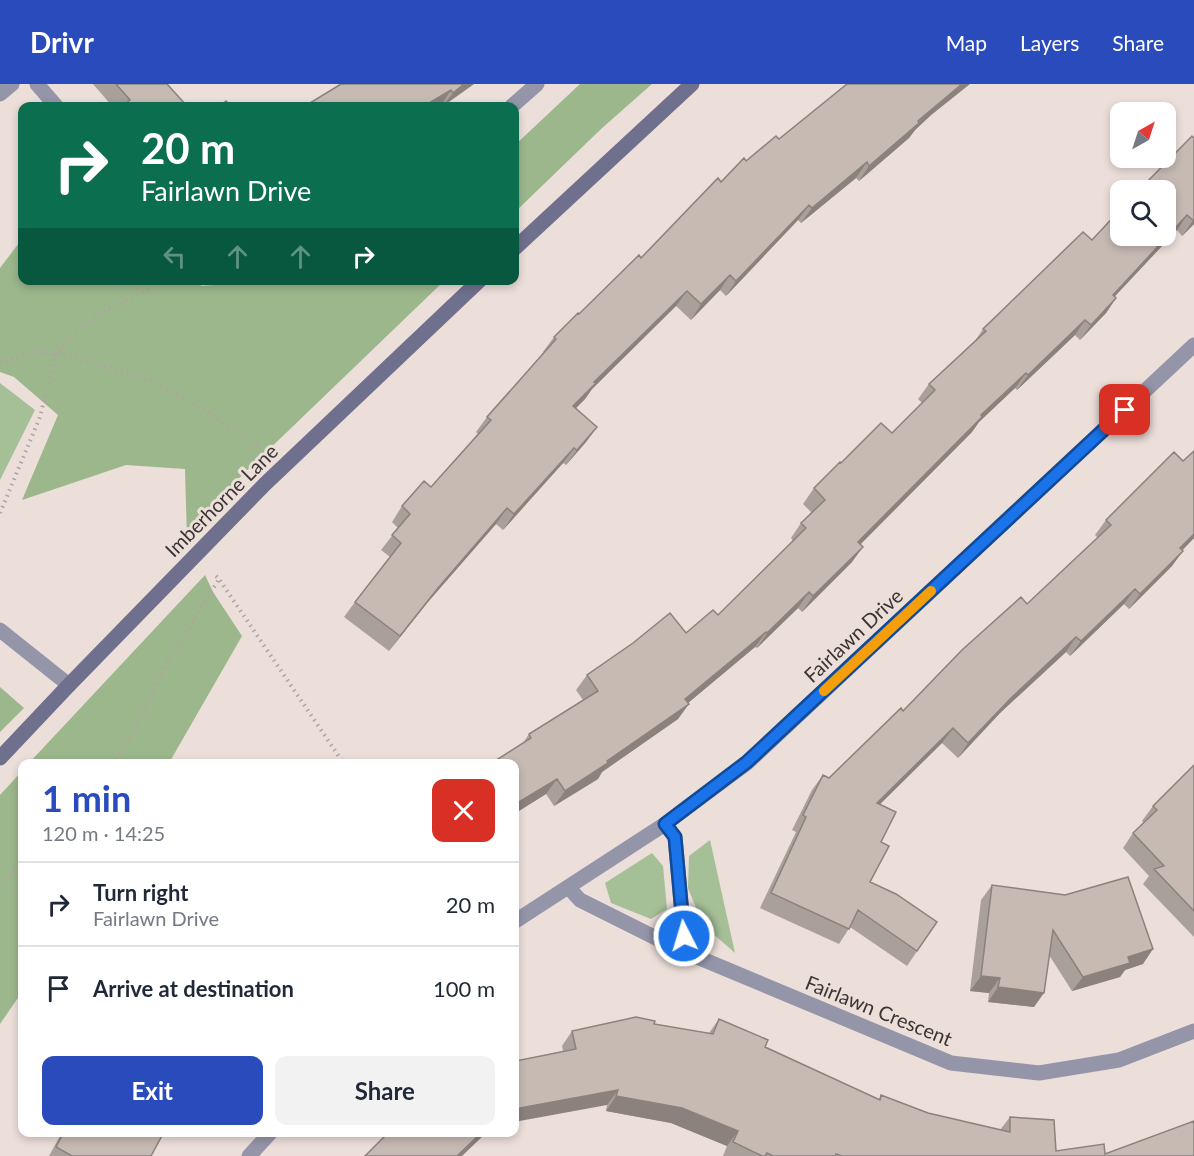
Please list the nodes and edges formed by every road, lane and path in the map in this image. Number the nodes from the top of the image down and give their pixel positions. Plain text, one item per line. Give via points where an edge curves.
1 (12, 84) edge
2 (37, 84) edge
3 (537, 84) edge
4 (693, 84) edge
5 (0, 94) edge
6 (53, 102) edge
7 (517, 102) edge
8 (519, 244) edge
9 (156, 285) edge
10 (475, 285) edge
11 (1194, 345) edge
12 (56, 353) junction
13 (0, 363) edge
14 (287, 463) junction
15 (0, 513) edge
16 (194, 557) junction
17 (219, 579) junction
18 (0, 630) edge
19 (69, 685) junction
20 (0, 758) edge
21 (116, 759) edge
22 (341, 759) edge
23 (665, 824) junction
24 (18, 866) edge
25 (0, 882) edge
26 (568, 887) junction
27 (519, 919) edge
28 (678, 949) junction
29 (1194, 1031) edge
30 (266, 1137) edge
31 (249, 1156) edge

1 - 5 street
2 - 6 street
3 - 7 street
4 - 8 street
9 - 12 path via 101,312
10 - 14 street, Imberhorne Lane
11 - 23 street, Fairlawn Drive via 747,762
12 - 13 path via 33,351
12 - 14 path via 150,381 208,412
12 - 15 path via 40,417
14 - 16 street, Imberhorne Lane
16 - 17 path
16 - 19 street, Imberhorne Lane
17 - 21 path via 166,664
17 - 22 path
18 - 19 street
19 - 20 street, Imberhorne Lane
23 - 26 street, Fairlawn Drive
23 - 28 street via 675,837 684,936
24 - 25 path
26 - 27 street, Fairlawn Drive
26 - 28 street, Fairlawn Crescent via 580,900
28 - 29 street, Fairlawn Crescent via 951,1062 1039,1073 1119,1060
30 - 31 street

